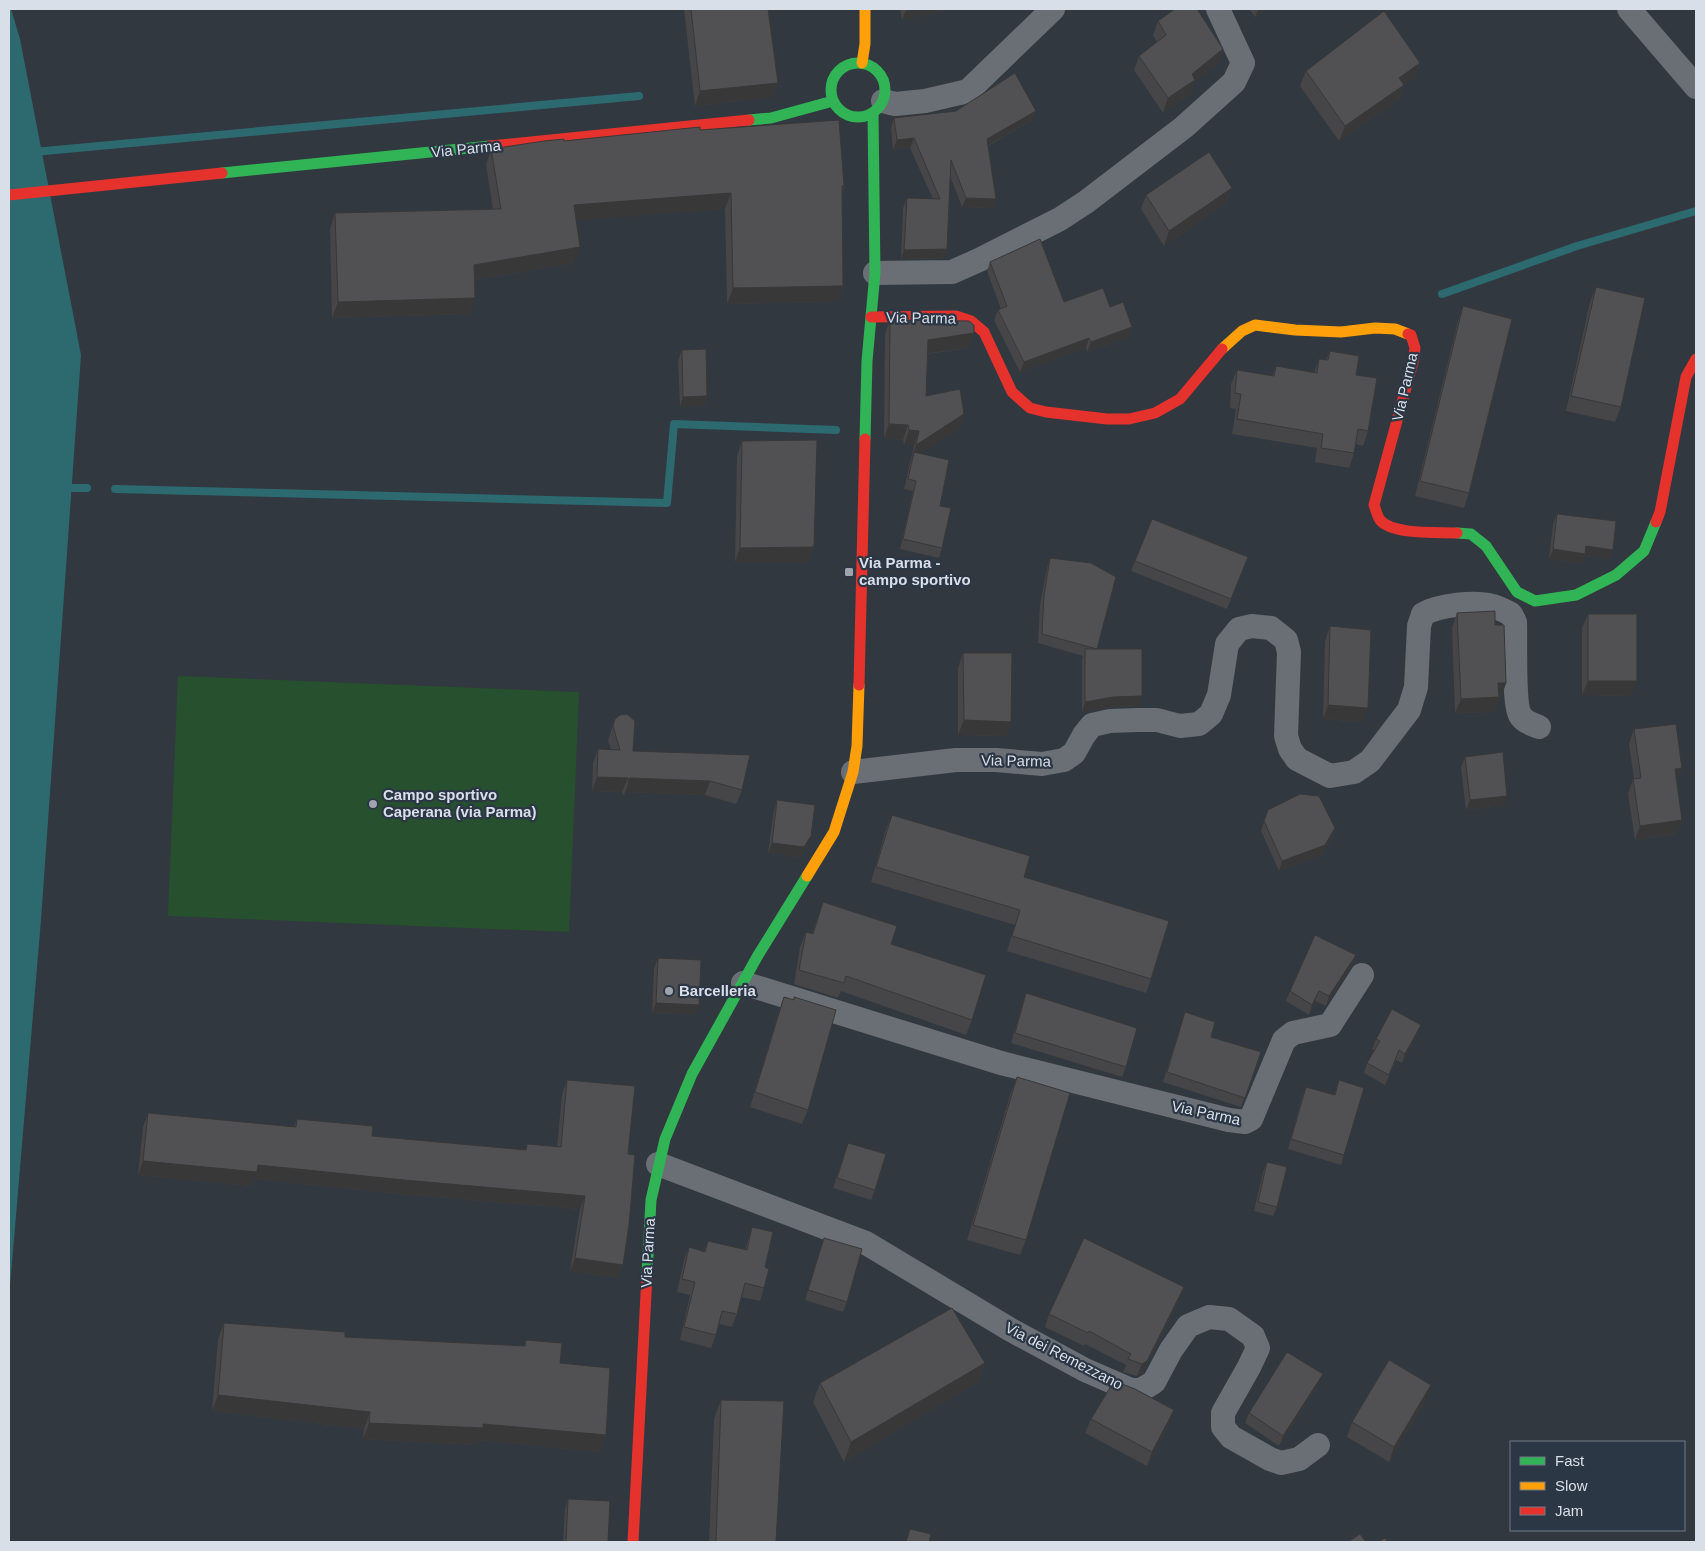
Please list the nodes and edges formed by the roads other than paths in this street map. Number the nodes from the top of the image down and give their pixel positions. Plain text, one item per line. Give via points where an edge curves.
1 (865, 9) edge
2 (1053, 9) edge
3 (1218, 9) edge
4 (1629, 9) edge
5 (862, 63) junction
6 (1696, 87) edge
7 (833, 101) junction
8 (878, 107) junction
9 (9, 195) edge
10 (875, 273) junction
11 (871, 317) junction
12 (1693, 369) edge
13 (1539, 727) dead end
14 (853, 772) junction
15 (1362, 975) dead end
16 (743, 983) junction
17 (658, 1164) junction
18 (1318, 1445) dead end
19 (633, 1542) edge

1 - 5 main road
2 - 8 street via 968,92
3 - 10 street via 1243,63 1234,82 1086,202 1060,219 952,272
4 - 6 street
5 - 7 main road via 840,70 833,79
5 - 8 main road via 874,68 882,77 886,89
7 - 8 main road via 840,111 851,116 862,117
7 - 9 main road, Via Parma via 771,118
8 - 10 main road, Via Parma
10 - 11 main road, Via Parma
11 - 12 main road, Via Parma via 956,316 971,321 984,332 1012,392 1030,408 1107,419 1129,419 1155,413 1180,399 1224,348 1242,331 1255,325 1341,332 1395,329 1411,335 1415,348 1413,362 1374,505 1379,519 1389,527 1405,530 1470,534 1486,546 1517,592 1535,601 1576,595 1616,576 1644,551 1660,512
11 - 14 main road, Via Parma via 867,361 857,746
13 - 14 street, Via Parma via 1527,722 1520,714 1515,622 1511,614 1492,606 1460,604 1423,614 1418,626 1416,688 1409,710 1370,761 1354,772 1330,776 1297,759 1290,749 1286,736 1289,652 1286,640 1271,628 1252,626 1239,629 1227,644 1219,695 1210,714 1200,724 1180,726 1144,720 1092,725 1074,753 1064,760 1042,764 956,760
14 - 16 main road, Via Parma via 834,832
15 - 16 street, Via Parma via 1330,1025 1293,1032 1284,1040 1251,1119 1245,1122 1001,1063
16 - 17 main road, Via Parma via 692,1074
17 - 18 street, Via dei Remezzano via 866,1243 1011,1330 1085,1370 1131,1390 1141,1390 1154,1382 1188,1326 1209,1317 1229,1319 1253,1336 1258,1348 1223,1413 1223,1427 1231,1438 1281,1463 1299,1459
17 - 19 main road, Via Parma via 651,1200

